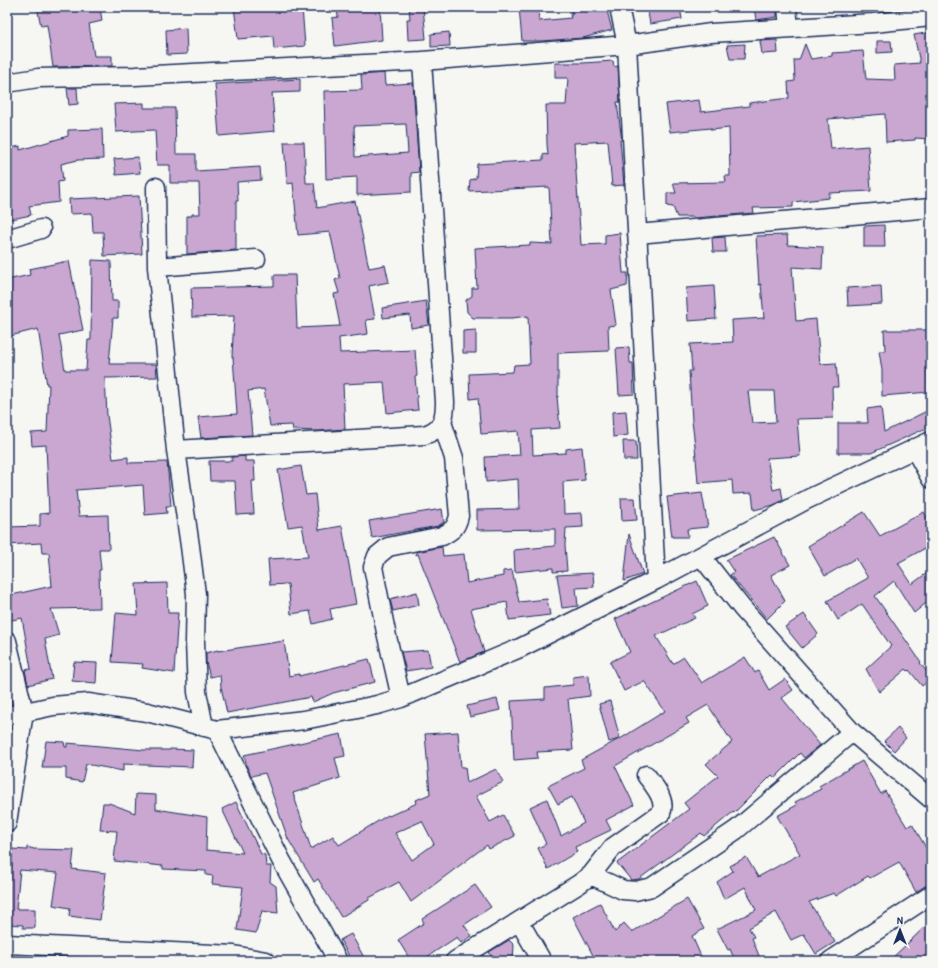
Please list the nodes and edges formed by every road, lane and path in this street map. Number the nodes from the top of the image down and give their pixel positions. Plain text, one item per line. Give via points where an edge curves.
1 (619, 7) edge
2 (787, 7) edge
3 (931, 17) edge
4 (789, 28) junction
5 (627, 45) junction
6 (422, 61) junction
7 (7, 82) edge
8 (156, 187) dead end
9 (931, 208) edge
10 (41, 229) dead end
11 (637, 234) junction
12 (7, 239) edge
13 (256, 259) dead end
14 (157, 267) junction
15 (442, 422) junction
16 (931, 441) edge
17 (914, 448) junction
18 (176, 450) junction
19 (931, 479) edge
20 (701, 556) junction
21 (656, 580) junction
22 (7, 641) edge
23 (401, 698) junction
24 (24, 712) junction
25 (7, 716) edge
26 (211, 729) junction
27 (852, 732) junction
28 (646, 775) dead end
29 (931, 799) edge
30 (7, 823) edge
31 (591, 875) junction
32 (931, 896) edge
33 (519, 921) junction
34 (7, 944) edge
35 (266, 961) edge
36 (338, 961) edge
37 (455, 961) edge
38 (542, 961) edge
39 (830, 961) edge

1 - 5 street
2 - 4 street
3 - 4 street
4 - 5 street via 711,33
5 - 6 street
5 - 11 street
6 - 7 street via 135,76 38,78
6 - 15 street via 445,402 445,416
8 - 14 street
9 - 11 street
10 - 12 street
11 - 21 street
13 - 14 street
14 - 18 street
15 - 18 street via 438,428 424,435
15 - 23 street via 454,458 460,516 457,526 442,536 388,547 377,556 373,567
16 - 17 street
17 - 19 street
17 - 20 street via 808,499
18 - 26 street via 195,587 197,692
20 - 21 street
20 - 27 street via 742,608
21 - 23 street via 520,648
22 - 24 street
23 - 26 street via 304,720
24 - 25 street
24 - 26 street via 88,703 147,712
24 - 30 street
26 - 36 street
27 - 29 street
27 - 31 street via 736,830 652,887 635,891 623,890
28 - 31 street via 663,802 661,813 613,847
31 - 33 street
32 - 39 street
33 - 37 street
33 - 38 street
34 - 35 street via 234,955

